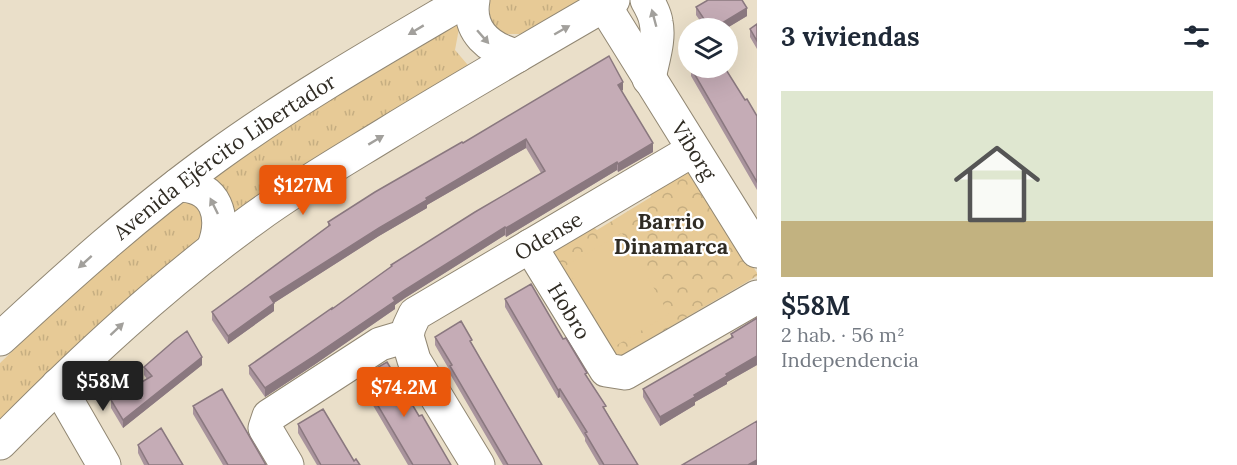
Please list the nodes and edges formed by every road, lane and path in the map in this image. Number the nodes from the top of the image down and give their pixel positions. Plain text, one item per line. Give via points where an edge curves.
1 (466, 0) edge
2 (473, 0) edge
3 (647, 0) edge
4 (609, 3) edge
5 (517, 56) junction
6 (649, 79) junction
7 (693, 150) junction
8 (178, 185) junction
9 (530, 246) junction
10 (213, 249) junction
11 (757, 252) edge
12 (757, 297) edge
13 (408, 332) junction
14 (0, 339) edge
15 (58, 385) junction
16 (0, 443) edge
17 (104, 465) edge
18 (287, 465) edge
19 (478, 465) edge

1 -> 8 main road, Avenida Ejército Libertador via 297,101
2 -> 5 main road via 473,16 481,36 497,49
6 -> 3 main road via 657,22
5 -> 4 main road
4 - 6 main road, Viborg
10 -> 5 main road via 302,185
6 - 7 main road, Viborg
7 - 9 main road, Odense
7 - 11 main road, Viborg
10 -> 8 main road via 219,225 216,206 202,190
8 -> 14 main road, Avenida Ejército Libertador via 104,245
9 - 12 main road, Hobro via 606,370 613,372 625,373
9 - 13 main road, Odense via 415,314
15 -> 10 main road via 125,322
13 - 18 main road via 380,344 269,416 266,428
13 - 19 main road via 414,360
15 - 16 main road
15 - 17 main road

